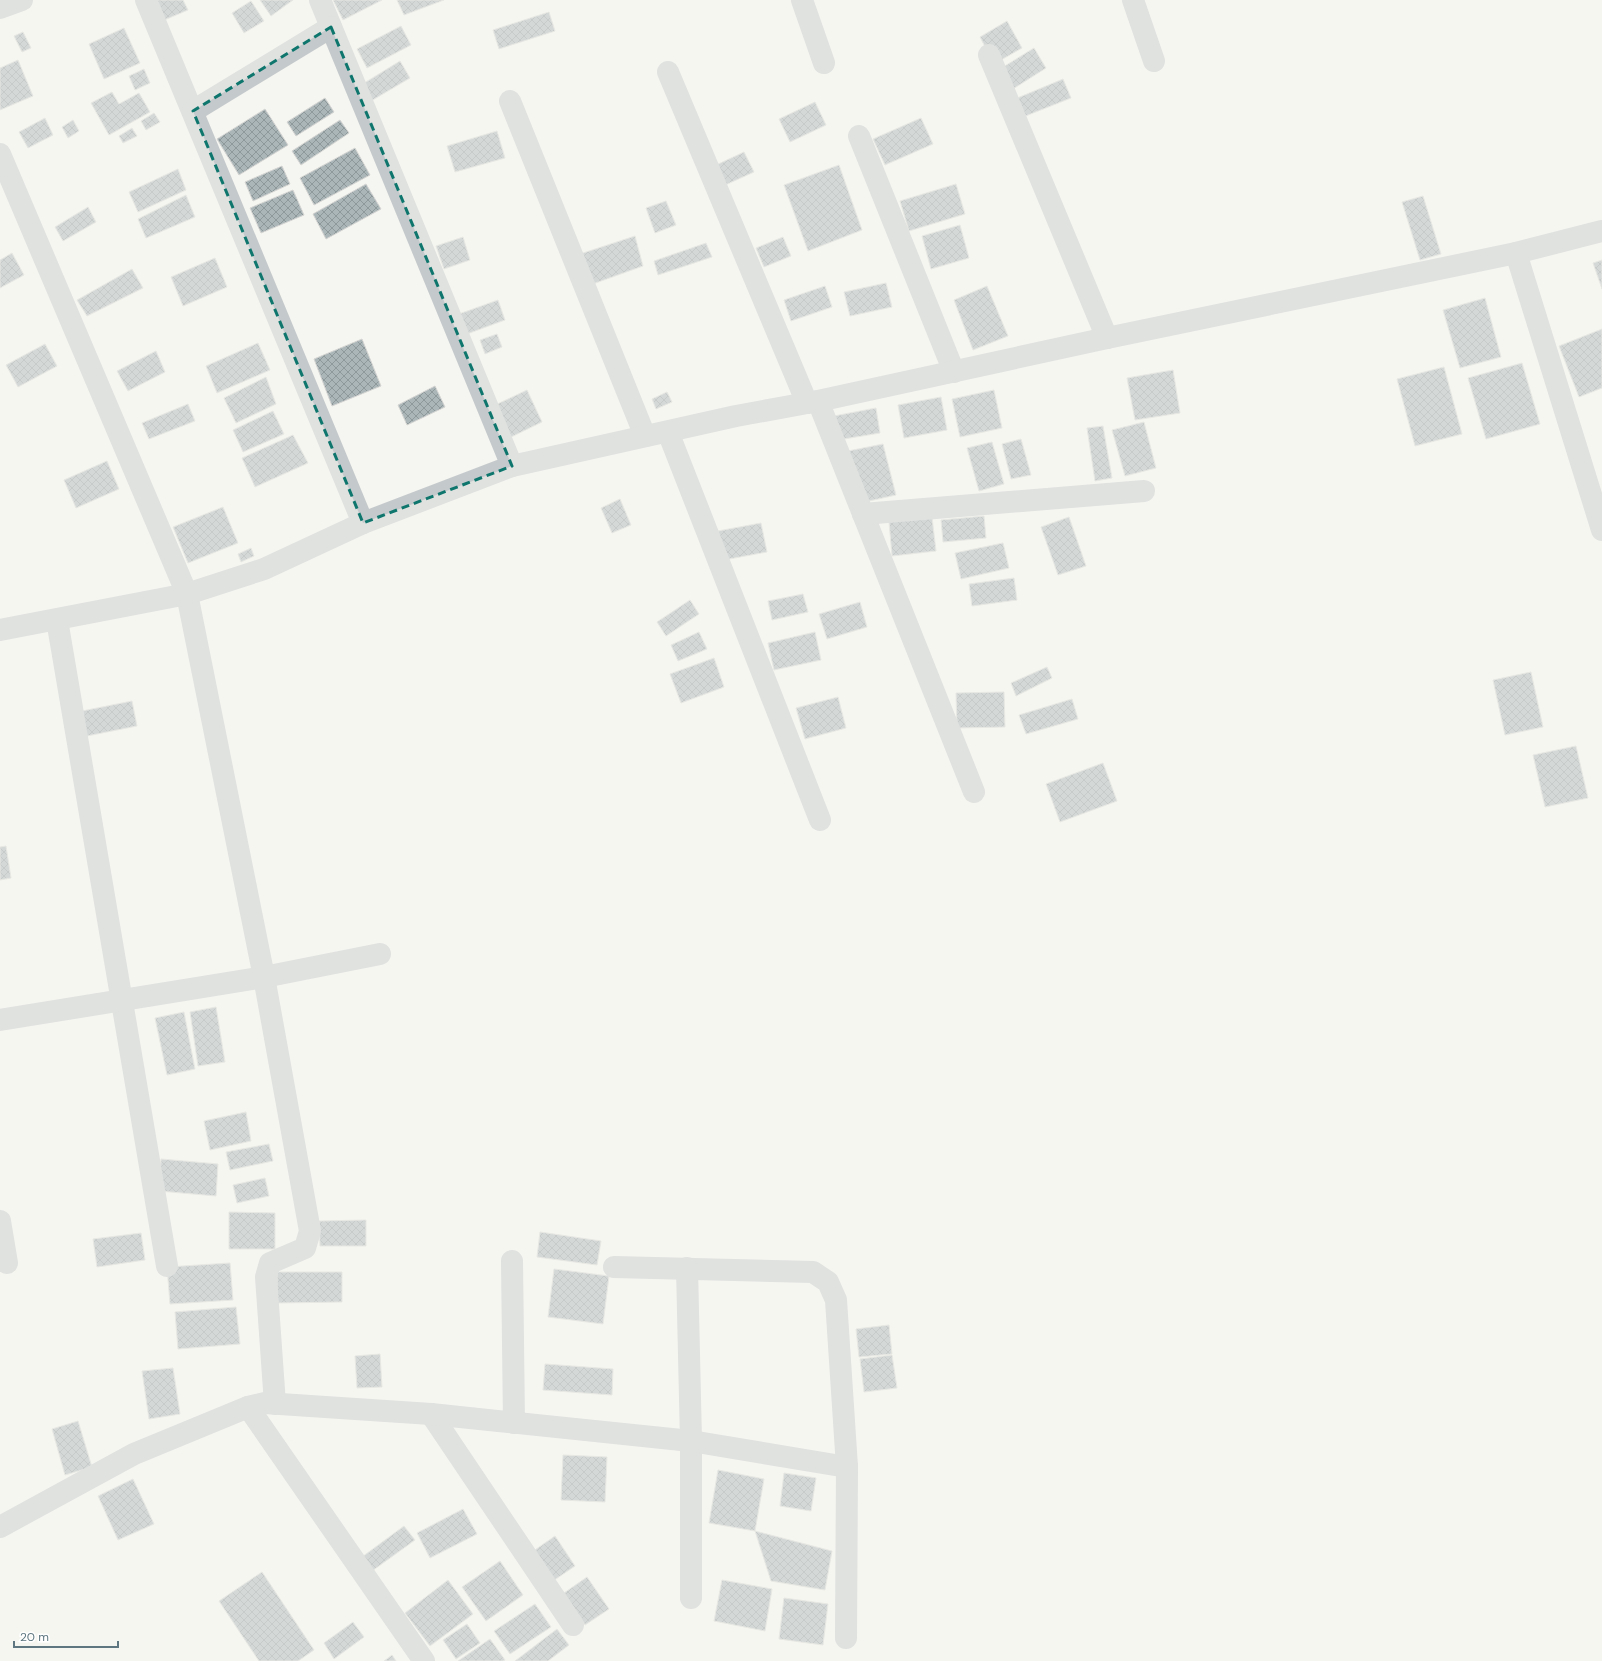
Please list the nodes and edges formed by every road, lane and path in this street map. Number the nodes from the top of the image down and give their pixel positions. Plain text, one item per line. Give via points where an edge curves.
1 (22, 0) edge
2 (146, 0) edge
3 (320, 0) edge
4 (802, 0) edge
5 (1133, 0) edge
6 (0, 8) edge
7 (331, 27) junction
8 (989, 55) dead end
9 (1154, 61) dead end
10 (824, 64) dead end
11 (668, 72) dead end
12 (510, 101) dead end
13 (193, 111) junction
14 (860, 136) dead end
15 (0, 154) edge
16 (1602, 231) edge
17 (1516, 253) junction
18 (1107, 338) junction
19 (954, 372) junction
20 (813, 402) junction
21 (668, 432) junction
22 (645, 436) junction
23 (512, 466) junction
24 (1144, 491) dead end
25 (863, 514) junction
26 (363, 523) junction
27 (1602, 530) edge
28 (187, 594) junction
29 (57, 620) junction
30 (0, 630) edge
31 (974, 792) dead end
32 (820, 820) dead end
33 (380, 954) dead end
34 (264, 977) junction
35 (122, 1000) junction
36 (0, 1020) edge
37 (0, 1221) edge
38 (512, 1261) dead end
39 (7, 1262) dead end
40 (167, 1266) dead end
41 (614, 1266) dead end
42 (686, 1268) junction
43 (275, 1404) junction
44 (248, 1406) junction
45 (432, 1414) junction
46 (514, 1423) junction
47 (692, 1441) junction
48 (847, 1466) junction
49 (0, 1527) edge
50 (691, 1598) dead end
51 (573, 1625) dead end
52 (846, 1638) dead end
53 (424, 1661) edge

1 - 6 street
2 - 13 street
3 - 7 street
4 - 10 street
5 - 9 street
7 - 13 street
7 - 23 street
8 - 18 street
11 - 20 street
12 - 22 street
13 - 26 street
14 - 19 street
15 - 28 street
16 - 17 street
17 - 18 street
17 - 27 street
18 - 19 street
19 - 20 street
20 - 21 street
20 - 25 street
21 - 22 street
21 - 32 street
22 - 23 street
23 - 26 street
24 - 25 street
25 - 31 street
26 - 28 street via 264,569
28 - 29 street
28 - 34 street
29 - 30 street
29 - 35 street
33 - 34 street
34 - 35 street
34 - 43 street via 310,1231 305,1248 270,1263 266,1277
35 - 36 street
35 - 40 street
37 - 39 street
38 - 46 street
41 - 42 street
42 - 47 street
42 - 48 street via 813,1272 828,1282 836,1300
43 - 44 street
43 - 45 street
44 - 49 street via 134,1454
44 - 53 street
45 - 46 street
45 - 51 street
46 - 47 street
47 - 48 street
47 - 50 street
48 - 52 street

